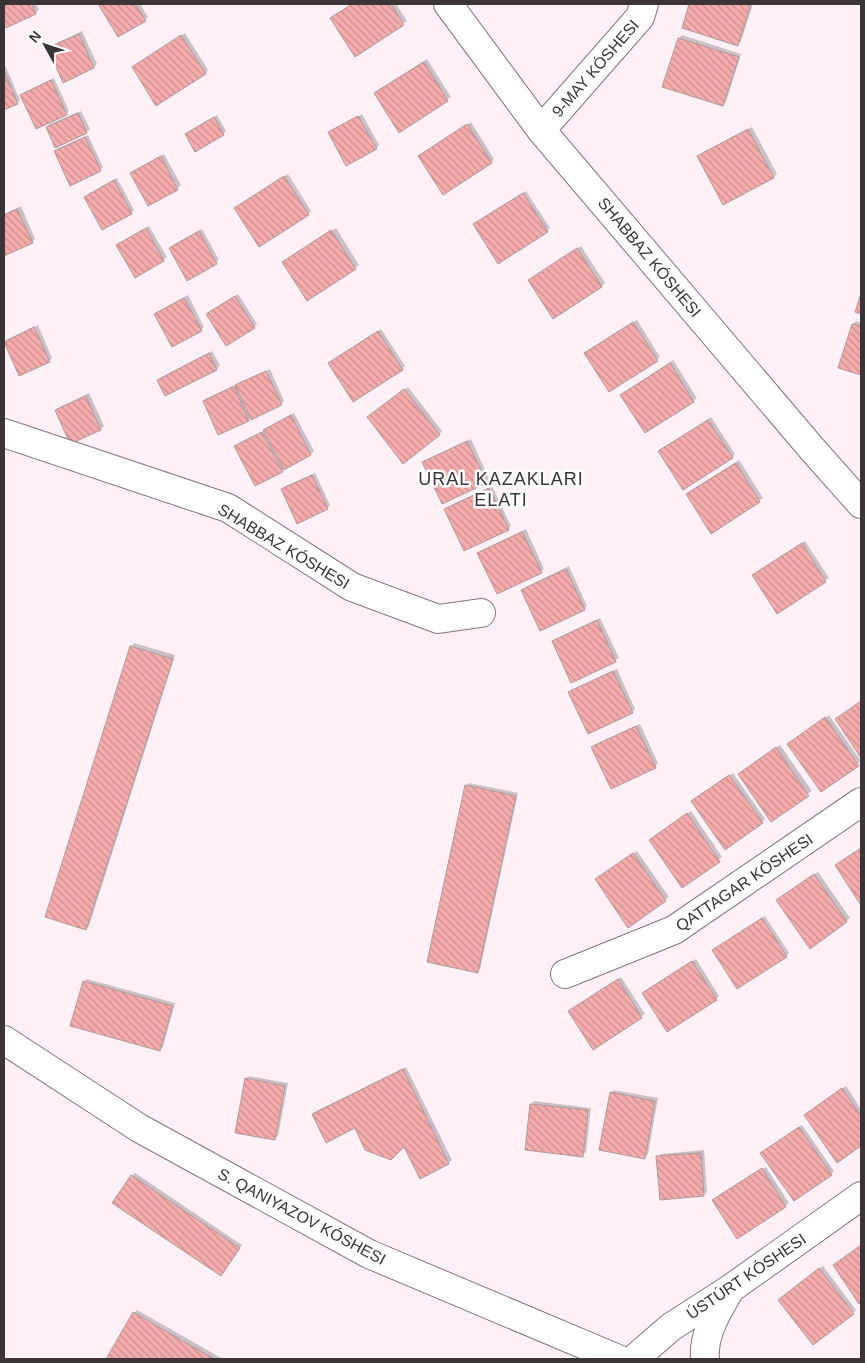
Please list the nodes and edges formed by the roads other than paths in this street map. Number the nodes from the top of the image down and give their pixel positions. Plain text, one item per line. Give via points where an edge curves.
1 (448, 4) edge
2 (644, 4) edge
3 (541, 130) junction
4 (4, 433) edge
5 (861, 501) edge
6 (481, 613) dead end
7 (861, 802) edge
8 (565, 974) dead end
9 (4, 1040) edge
10 (861, 1196) edge
11 (730, 1289) junction
12 (618, 1359) edge
13 (634, 1359) edge
14 (705, 1359) edge

1 - 3 street, SHABBAZ KÓSHESI
2 - 3 street, 9-MAY KÓSHESI via 640,17
3 - 5 street, SHABBAZ KÓSHESI via 807,443
4 - 6 street, SHABBAZ KÓSHESI via 228,508 352,587 438,619
7 - 8 street, QATTAGAR KÓSHESI via 674,930
9 - 12 street via 139,1128 369,1254
10 - 11 street, ÚSTÚRT KÓSHESI
11 - 13 street, ÚSTÚRT KÓSHESI via 671,1327
11 - 14 street via 711,1324 704,1350

